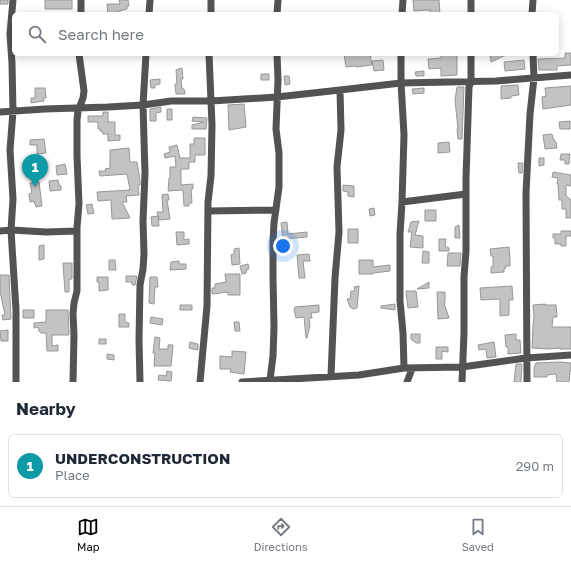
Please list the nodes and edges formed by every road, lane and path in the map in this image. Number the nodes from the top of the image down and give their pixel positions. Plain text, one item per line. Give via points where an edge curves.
1 (12, 0) edge
2 (81, 0) edge
3 (150, 0) edge
4 (211, 0) edge
5 (278, 0) edge
6 (403, 0) edge
7 (471, 0) edge
8 (533, 0) edge
9 (81, 12) edge
10 (149, 12) edge
11 (211, 12) edge
12 (277, 12) edge
13 (402, 12) edge
14 (471, 12) edge
15 (532, 12) edge
16 (79, 56) edge
17 (146, 56) edge
18 (209, 56) edge
19 (277, 56) edge
20 (401, 56) edge
21 (471, 56) edge
22 (532, 56) edge
23 (571, 75) edge
24 (534, 78) junction
25 (471, 82) junction
26 (401, 83) junction
27 (340, 90) junction
28 (277, 97) junction
29 (211, 101) junction
30 (143, 105) junction
31 (79, 107) junction
32 (13, 111) junction
33 (0, 112) edge
34 (466, 194) junction
35 (402, 202) junction
36 (276, 210) junction
37 (208, 211) junction
38 (11, 230) junction
39 (0, 231) edge
40 (77, 231) junction
41 (571, 355) edge
42 (526, 358) junction
43 (462, 367) junction
44 (408, 369) junction
45 (331, 376) junction
46 (270, 380) junction
47 (16, 382) edge
48 (73, 382) edge
49 (140, 382) edge
50 (200, 382) edge
51 (242, 382) edge
52 (407, 382) edge
53 (462, 382) edge
54 (527, 382) edge

1 - 32 street via 10,34
2 - 9 street
3 - 10 street
4 - 11 street
5 - 12 street
6 - 13 street
7 - 14 street
8 - 15 street
16 - 31 street via 84,91
17 - 30 street
18 - 29 street
19 - 28 street
20 - 26 street
21 - 25 street
22 - 24 street
23 - 24 street
24 - 25 street
24 - 42 street via 526,193
25 - 26 street
25 - 34 street
26 - 27 street
26 - 35 street via 404,135
27 - 28 street
27 - 45 street via 341,130 337,167 339,232
28 - 29 street
28 - 36 street via 279,170
29 - 30 street via 171,101
29 - 37 street
30 - 31 street
30 - 49 street via 145,173 144,254 139,299
31 - 32 street
31 - 40 street
32 - 33 street
32 - 38 street via 10,150 13,199
34 - 35 street
34 - 43 street
35 - 44 street via 400,301
36 - 37 street
36 - 46 street via 273,241 273,356
37 - 50 street via 207,306
38 - 39 street
38 - 40 street
38 - 47 street via 16,310
40 - 48 street
41 - 42 street
42 - 43 street
42 - 54 street
43 - 44 street
43 - 53 street
44 - 45 street
44 - 52 street
45 - 46 street
46 - 51 street

